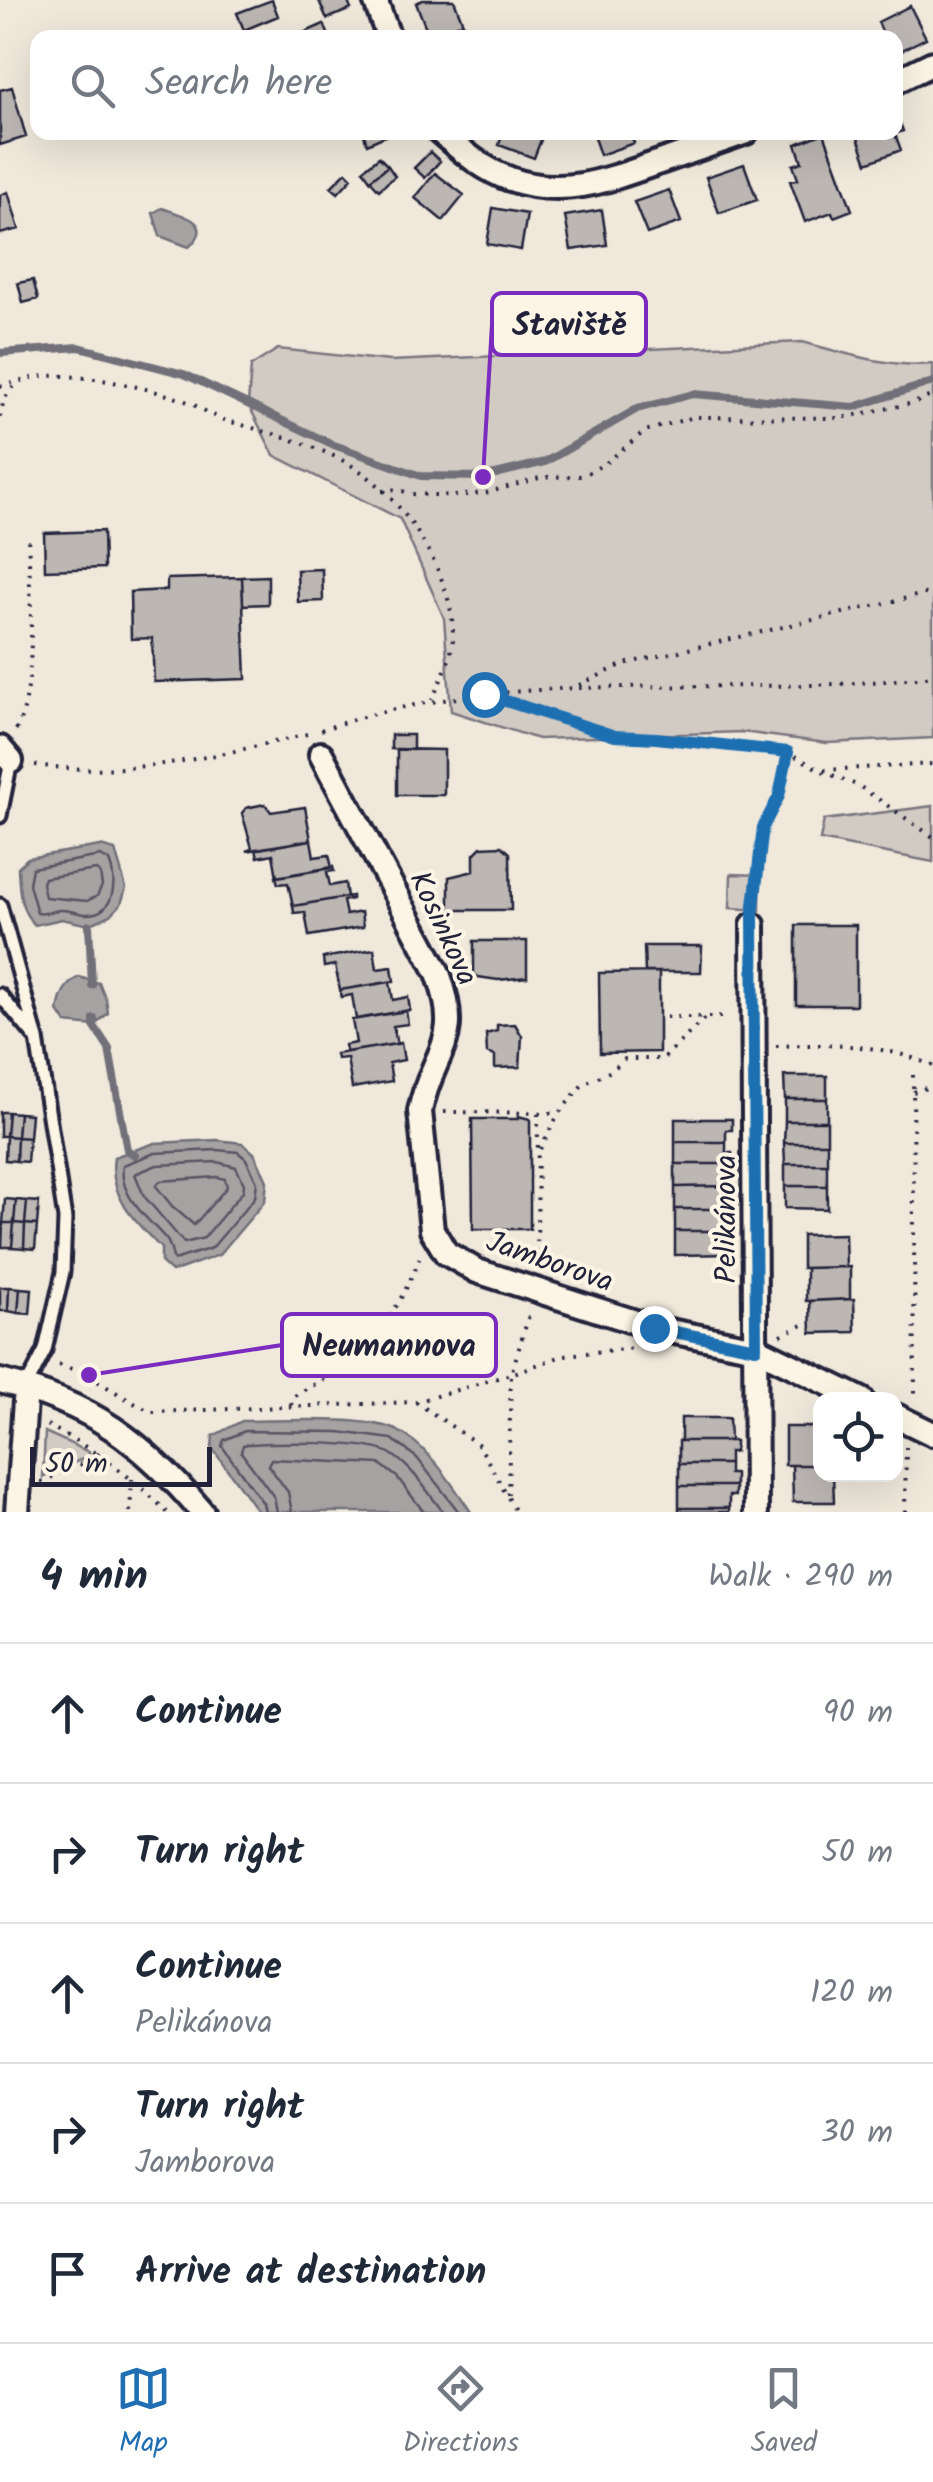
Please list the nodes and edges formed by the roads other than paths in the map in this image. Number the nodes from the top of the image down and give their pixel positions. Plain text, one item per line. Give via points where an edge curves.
1 (376, 0) edge
2 (386, 30) edge
3 (933, 63) edge
4 (903, 78) edge
5 (450, 140) edge
6 (723, 140) edge
7 (8, 748) edge
8 (321, 754) dead end
9 (0, 816) edge
10 (0, 906) edge
11 (753, 925) road end
12 (0, 995) edge
13 (36, 1039) junction
14 (446, 1252) joint
15 (766, 1342) junction
16 (0, 1381) edge
17 (26, 1388) junction
18 (849, 1392) edge
19 (906, 1414) edge
20 (933, 1434) edge
21 (18, 1497) edge
22 (202, 1512) edge
23 (756, 1512) edge

1 - 2 street
3 - 4 street
5 - 6 street via 508,179 557,189 583,188
7 - 9 lane
8 - 14 street, Kosinkova via 448,1000 450,1032 420,1111 432,1230
10 - 13 lane
11 - 15 street, Pelikánova
12 - 13 lane
13 - 17 lane via 66,1219 63,1272 40,1362
14 - 15 street, Jamborova via 476,1270 654,1328
15 - 18 street, Jamborova
15 - 23 street, Pelikánova
16 - 17 street
17 - 21 street
17 - 22 street via 116,1427
19 - 20 street

